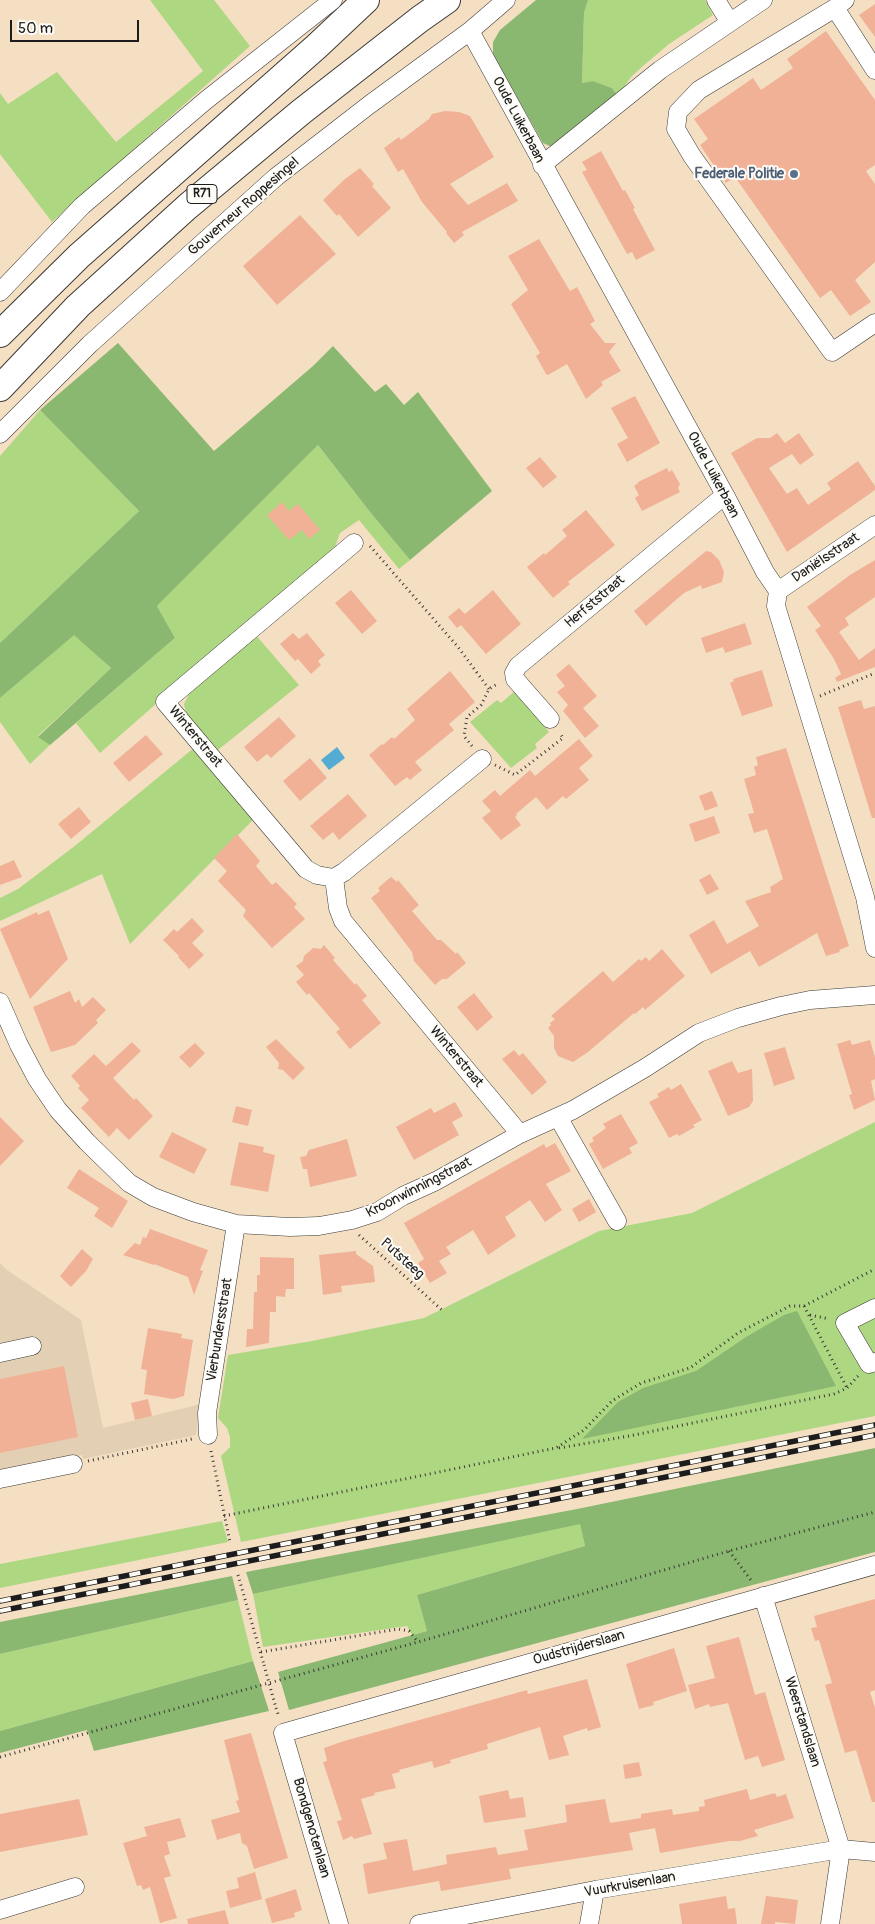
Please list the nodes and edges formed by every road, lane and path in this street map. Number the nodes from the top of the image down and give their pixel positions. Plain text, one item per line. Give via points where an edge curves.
1 (333, 0) edge
2 (366, 0) edge
3 (447, 0) edge
4 (506, 0) edge
5 (716, 0) edge
6 (763, 0) edge
7 (840, 4) edge
8 (729, 21) junction
9 (470, 31) junction
10 (875, 70) edge
11 (542, 165) junction
12 (0, 292) edge
13 (875, 323) edge
14 (0, 334) edge
15 (0, 388) edge
16 (0, 434) edge
17 (725, 495) junction
18 (875, 525) edge
19 (354, 543) joint
20 (778, 591) junction
21 (514, 673) junction
22 (875, 674) edge
23 (489, 689) junction
24 (806, 701) junction
25 (550, 719) joint
26 (482, 759) junction
27 (334, 878) junction
28 (875, 948) edge
29 (875, 995) edge
30 (0, 1002) edge
31 (558, 1117) junction
32 (520, 1134) junction
33 (352, 1220) junction
34 (617, 1221) dead end
35 (236, 1224) junction
36 (875, 1269) edge
37 (804, 1306) junction
38 (875, 1308) edge
39 (442, 1310) dead end
40 (32, 1346) dead end
41 (0, 1353) edge
42 (872, 1363) edge
43 (847, 1388) junction
44 (208, 1436) junction
45 (556, 1448) junction
46 (73, 1464) joint
47 (0, 1479) edge
48 (875, 1512) edge
49 (224, 1516) junction
50 (230, 1542) dead end
51 (729, 1551) junction
52 (875, 1565) edge
53 (238, 1575) dead end
54 (763, 1596) junction
55 (418, 1642) junction
56 (260, 1652) junction
57 (276, 1708) dead end
58 (283, 1732) joint
59 (0, 1757) edge
60 (841, 1849) junction
61 (875, 1852) edge
62 (75, 1887) dead end
63 (595, 1890) junction
64 (0, 1910) edge
65 (339, 1924) edge
66 (419, 1924) edge
67 (589, 1924) edge
68 (830, 1924) edge

1 - 12 street via 205,101 82,206
2 - 14 highway, R71 via 79,256
3 - 15 highway, R71 via 301,112 187,206 78,306
4 - 9 street, Gouverneur Roppesingel
5 - 8 street
6 - 8 street
7 - 10 street
7 - 13 street via 699,90 678,112 676,129 832,352
8 - 11 street via 660,70
9 - 11 street, Oude Luikerbaan
9 - 16 street, Gouverneur Roppesingel via 276,177 90,344
11 - 17 street, Oude Luikerbaan
17 - 20 street, Oude Luikerbaan
17 - 21 street, Herfststraat via 518,666
18 - 20 street, Daniëlsstraat
19 - 23 path via 362,538 373,549 458,647
19 - 27 street, Winterstraat via 166,702 306,869 316,875
20 - 24 street via 776,606
21 - 23 path
21 - 25 street via 515,679
22 - 24 path
23 - 26 path via 481,705 467,717 464,736
24 - 28 street via 865,897
25 - 26 path via 563,738 516,775
26 - 27 street
27 - 32 street, Winterstraat via 343,921
29 - 31 street, Kroonwinningstraat via 810,1000 781,1006 699,1033
30 - 35 street, Kroonwinningstraat via 19,1045 58,1110 129,1183 193,1212
31 - 32 street, Kroonwinningstraat
31 - 34 street
32 - 33 street, Kroonwinningstraat via 377,1212
33 - 35 street, Kroonwinningstraat via 319,1226
33 - 39 path, Putsteeg via 359,1235
35 - 44 street, Vierbundersstraat via 207,1413
36 - 37 path
37 - 43 path
37 - 45 path via 790,1306 738,1333 690,1368 641,1383 612,1401 584,1430
38 - 42 street via 845,1323
40 - 41 street
42 - 43 path
43 - 45 path via 834,1394
44 - 46 path
44 - 49 path
45 - 49 path
46 - 47 street
48 - 51 path
49 - 50 path
51 - 54 path
51 - 55 path
52 - 54 street, Oudstrijderslaan
53 - 56 path
54 - 58 street, Oudstrijderslaan
54 - 60 street, Weerstandslaan
55 - 56 path via 408,1631 398,1629
55 - 59 path
56 - 57 path, bridge
58 - 65 street, Bondgenotenlaan
60 - 61 street, Vuurkruisenlaan
60 - 63 street, Vuurkruisenlaan
60 - 68 street
62 - 64 street
63 - 66 street, Vuurkruisenlaan
63 - 67 street

